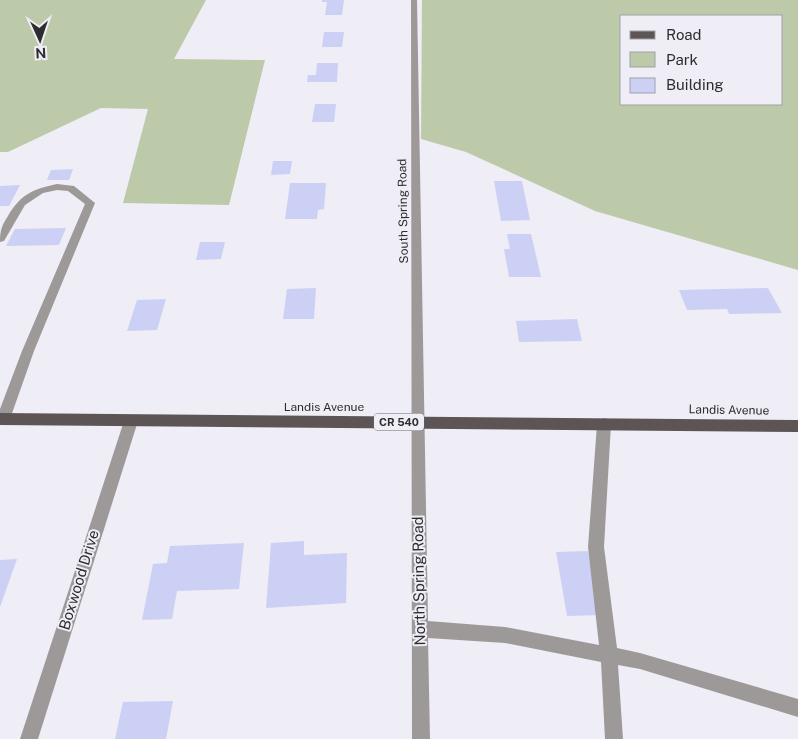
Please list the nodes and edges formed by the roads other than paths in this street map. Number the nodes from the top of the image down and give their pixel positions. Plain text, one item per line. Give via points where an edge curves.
1 (414, 0) edge
2 (0, 238) edge
3 (1, 419) edge
4 (130, 420) junction
5 (418, 422) junction
6 (604, 424) junction
7 (798, 426) edge
8 (419, 629) junction
9 (609, 655) junction
10 (798, 708) edge
11 (29, 739) edge
12 (421, 739) edge
13 (614, 739) edge

1 - 5 street, South Spring Road
2 - 3 street via 21,204 40,191 71,188 90,203
3 - 4 main road, Landis Avenue / CR 540
4 - 5 main road, Landis Avenue / CR 540
4 - 11 street, Boxwood Drive
5 - 6 main road, Landis Avenue / CR 540
5 - 8 street, North Spring Road
6 - 7 main road, Landis Avenue / CR 540
6 - 9 street via 596,547
8 - 9 street via 505,635
8 - 12 street, North Spring Road
9 - 10 street via 640,661
9 - 13 street

